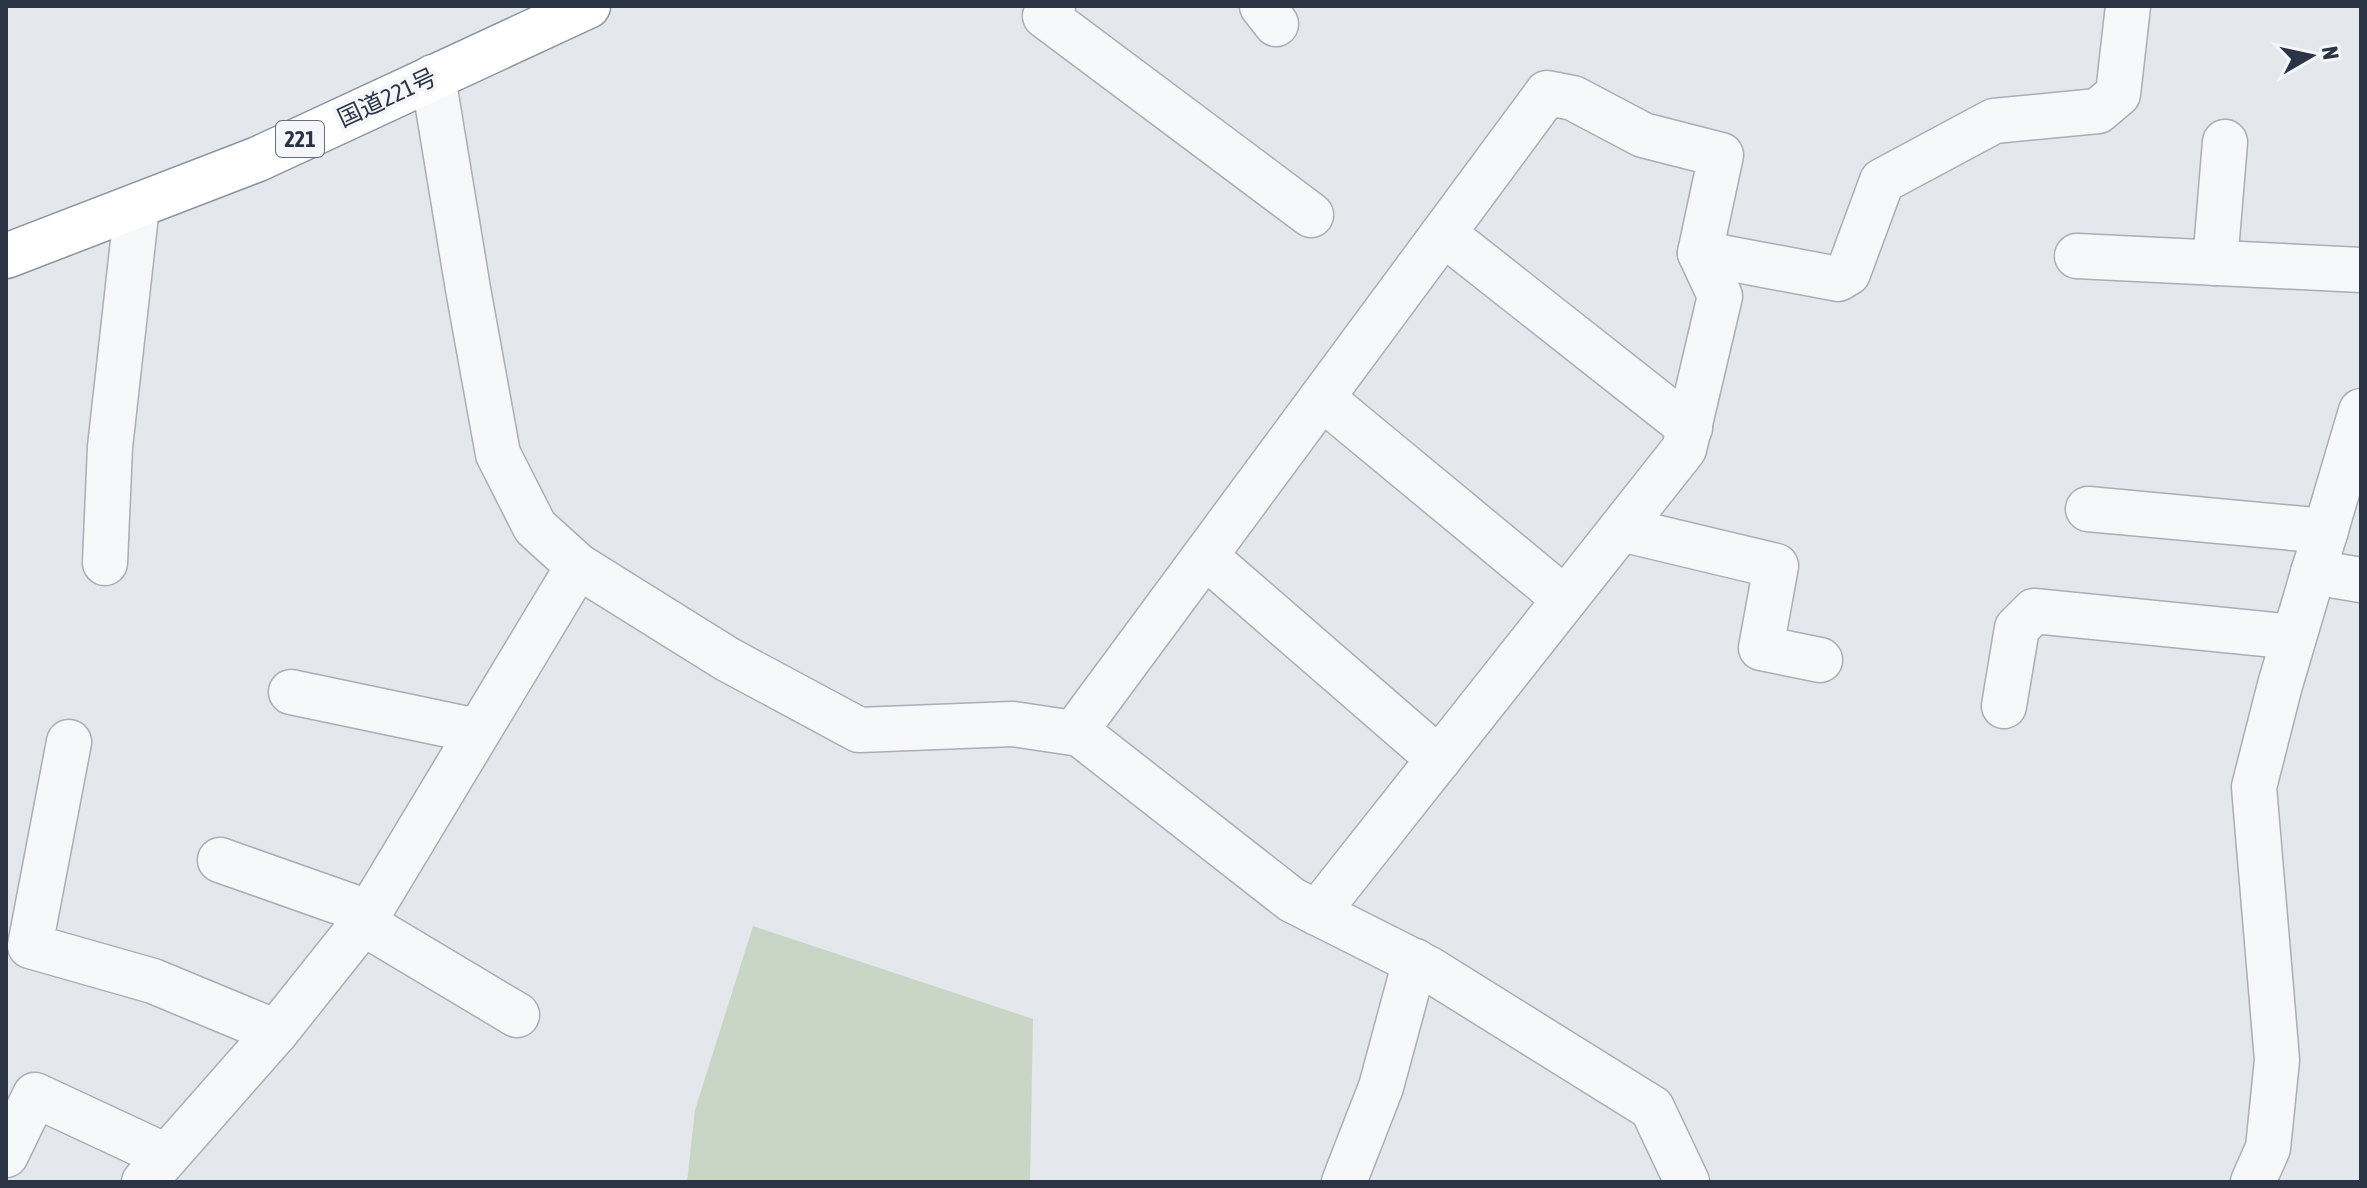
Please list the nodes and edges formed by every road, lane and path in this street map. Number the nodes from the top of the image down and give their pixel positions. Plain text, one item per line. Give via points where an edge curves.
1 (588, 6) edge
2 (1053, 6) edge
3 (2128, 6) edge
4 (433, 77) junction
5 (2225, 142) dead end
6 (137, 206) junction
7 (1311, 215) dead end
8 (1444, 234) junction
9 (1700, 253) junction
10 (6, 256) edge
11 (2077, 256) dead end
12 (2215, 263) junction
13 (2361, 270) edge
14 (1322, 398) junction
15 (2361, 411) edge
16 (1690, 428) junction
17 (2088, 509) dead end
18 (1621, 529) junction
19 (2326, 531) junction
20 (1205, 556) junction
21 (105, 563) dead end
22 (578, 566) junction
23 (2313, 572) junction
24 (2361, 580) edge
25 (1565, 599) junction
26 (2294, 637) junction
27 (1820, 660) dead end
28 (291, 692) dead end
29 (2004, 706) dead end
30 (477, 731) junction
31 (1074, 733) junction
32 (69, 742) dead end
33 (1439, 759) junction
34 (220, 860) dead end
35 (1317, 913) junction
36 (366, 918) junction
37 (1415, 961) junction
38 (517, 1015) dead end
39 (276, 1032) junction
40 (6, 1155) edge
41 (155, 1169) edge
42 (1344, 1182) edge
43 (1687, 1182) edge
44 (2253, 1182) edge

1 - 4 highway, 国道221号 / 221
2 - 7 street via 1045,16
3 - 9 street via 2118,94 2098,111 1994,121 1882,181 1848,273 1838,279
4 - 6 highway, 国道221号 / 221 via 258,159
4 - 22 street via 498,454 535,527
5 - 12 street
6 - 10 highway, 国道221号 / 221
6 - 21 street via 110,447
8 - 9 street via 1547,93 1573,98 1643,135 1721,155
8 - 14 street
8 - 16 street
9 - 16 street via 1720,296
11 - 12 street
12 - 13 street
14 - 20 street
14 - 25 street
15 - 19 street
16 - 18 street via 1684,449
17 - 19 street
18 - 25 street
18 - 27 street via 1776,566 1761,648
19 - 23 street
20 - 31 street
20 - 33 street
22 - 30 street
22 - 31 street via 727,659 859,730 1013,724
23 - 24 street
23 - 26 street
25 - 33 street
26 - 29 street via 2034,611 2017,628
26 - 44 street via 2254,787 2277,1060 2268,1148
28 - 30 street
30 - 36 street
31 - 35 street via 1292,900
32 - 39 street via 30,946 153,981
33 - 35 street
34 - 36 street
35 - 37 street
36 - 38 street
36 - 39 street
37 - 42 street via 1381,1087
37 - 43 street via 1652,1108
39 - 41 street
40 - 41 street via 35,1095

